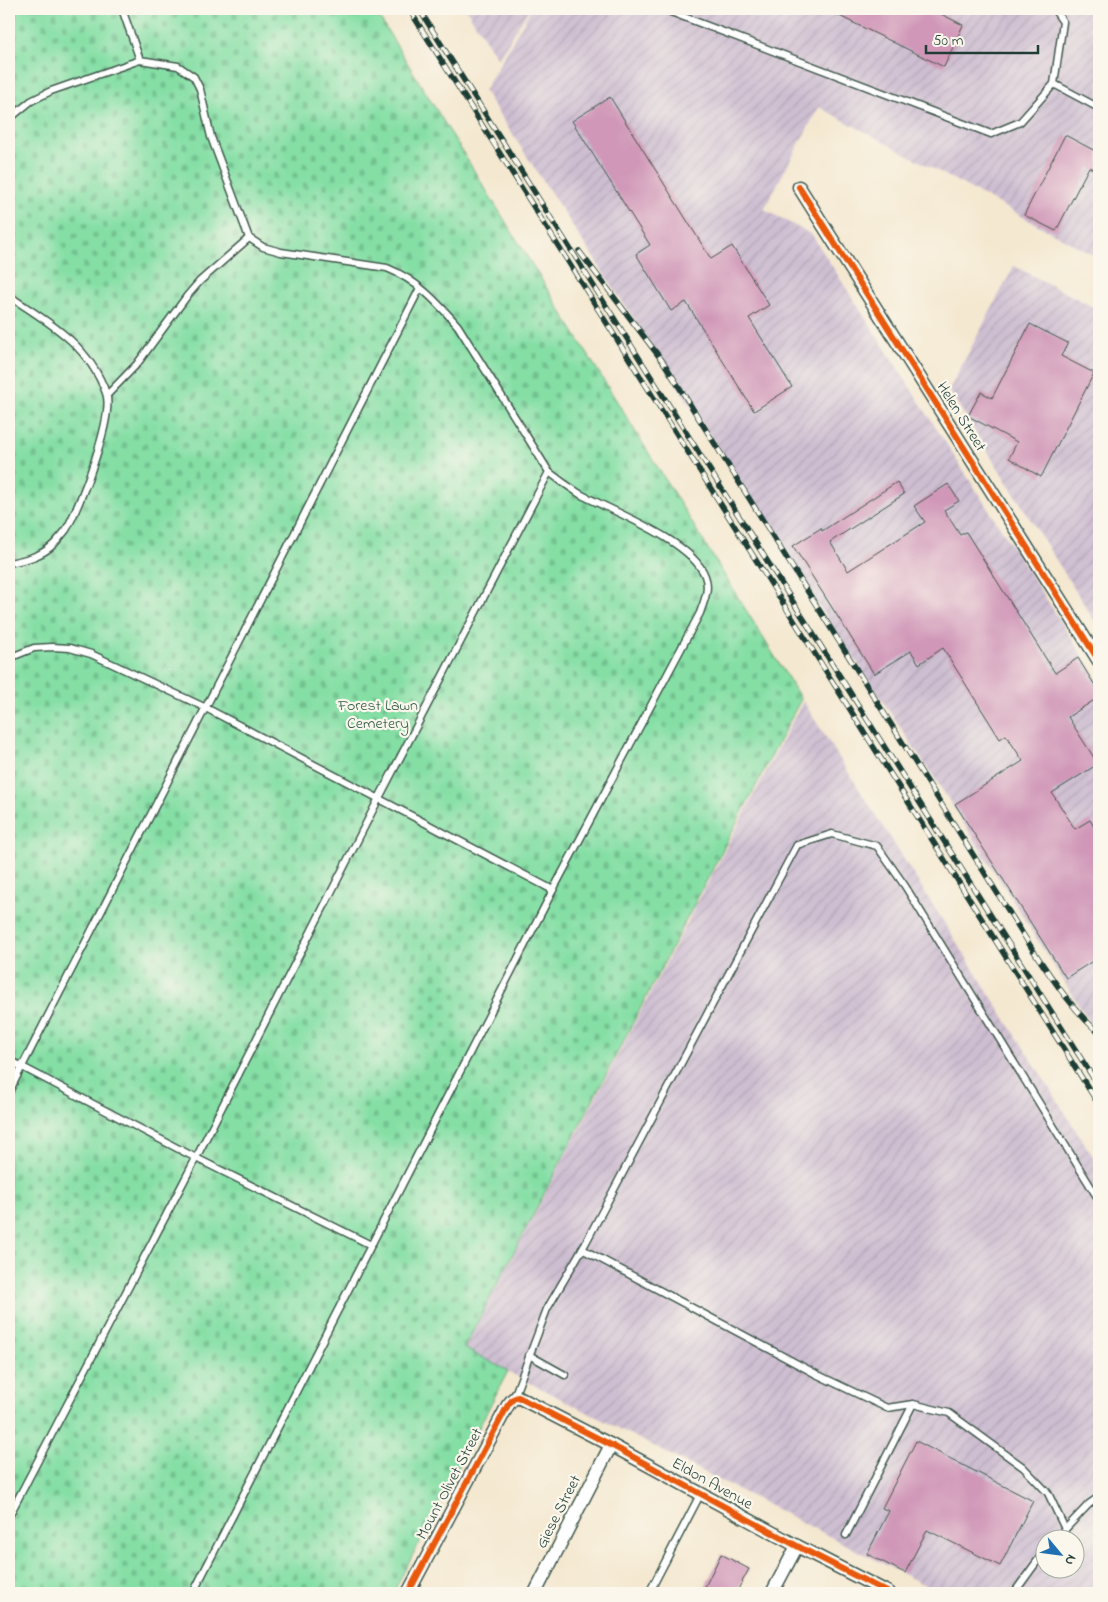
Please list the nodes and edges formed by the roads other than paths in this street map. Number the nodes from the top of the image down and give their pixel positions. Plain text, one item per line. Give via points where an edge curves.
1 (122, 9) edge
2 (663, 9) edge
3 (1054, 9) edge
4 (140, 60) junction
5 (1054, 84) junction
6 (1099, 108) edge
7 (9, 118) edge
8 (799, 187) dead end
9 (249, 238) junction
10 (420, 288) junction
11 (9, 296) edge
12 (107, 395) junction
13 (549, 472) junction
14 (9, 563) edge
15 (9, 658) edge
16 (1099, 661) edge
17 (204, 707) junction
18 (379, 798) junction
19 (553, 890) junction
20 (9, 1060) edge
21 (22, 1067) junction
22 (9, 1092) edge
23 (196, 1158) junction
24 (1099, 1200) edge
25 (370, 1245) junction
26 (582, 1249) junction
27 (529, 1355) junction
28 (565, 1375) dead end
29 (518, 1398) junction
30 (913, 1404) junction
31 (611, 1445) junction
32 (701, 1493) junction
33 (1099, 1497) edge
34 (9, 1516) edge
35 (1065, 1529) joint
36 (846, 1534) dead end
37 (797, 1546) junction
38 (1036, 1563) edge
39 (193, 1593) edge
40 (408, 1593) edge
41 (535, 1593) edge
42 (649, 1593) edge
43 (772, 1593) edge
44 (888, 1593) edge
45 (1014, 1593) edge

1 - 4 lane
2 - 5 lane via 991,134 1020,122
3 - 5 lane via 1063,22
4 - 7 lane via 51,91 30,101
4 - 9 lane via 178,66 194,77 211,137
5 - 6 lane
8 - 16 street, Helen Street
9 - 10 lane via 263,247 281,252 387,268
9 - 12 lane via 200,281 137,364
10 - 13 lane via 458,326
10 - 17 lane
11 - 12 lane via 70,338 96,371
12 - 14 lane via 105,425 66,530 40,555
13 - 18 lane
13 - 19 lane via 580,493 662,535 686,552 699,564 706,578 707,593 700,613
15 - 17 lane via 34,648 70,648 111,662
17 - 18 lane
17 - 21 lane
18 - 19 lane
18 - 23 lane
19 - 25 lane
20 - 21 lane
21 - 22 lane
21 - 23 lane
23 - 25 lane
23 - 34 lane
24 - 26 lane via 877,846 832,834 797,845
25 - 39 lane
26 - 27 lane via 548,1309
26 - 30 lane via 878,1404 887,1408
27 - 28 lane
27 - 29 lane
29 - 31 street, Eldon Avenue
29 - 40 street, Mount Olivet Street via 508,1405
30 - 35 lane via 949,1413 1023,1468 1048,1493
30 - 36 lane
31 - 32 street, Eldon Avenue
31 - 41 street, Giese Street
32 - 37 street, Eldon Avenue
32 - 42 lane
33 - 35 lane
37 - 43 street
37 - 44 street, Eldon Avenue
38 - 45 lane

